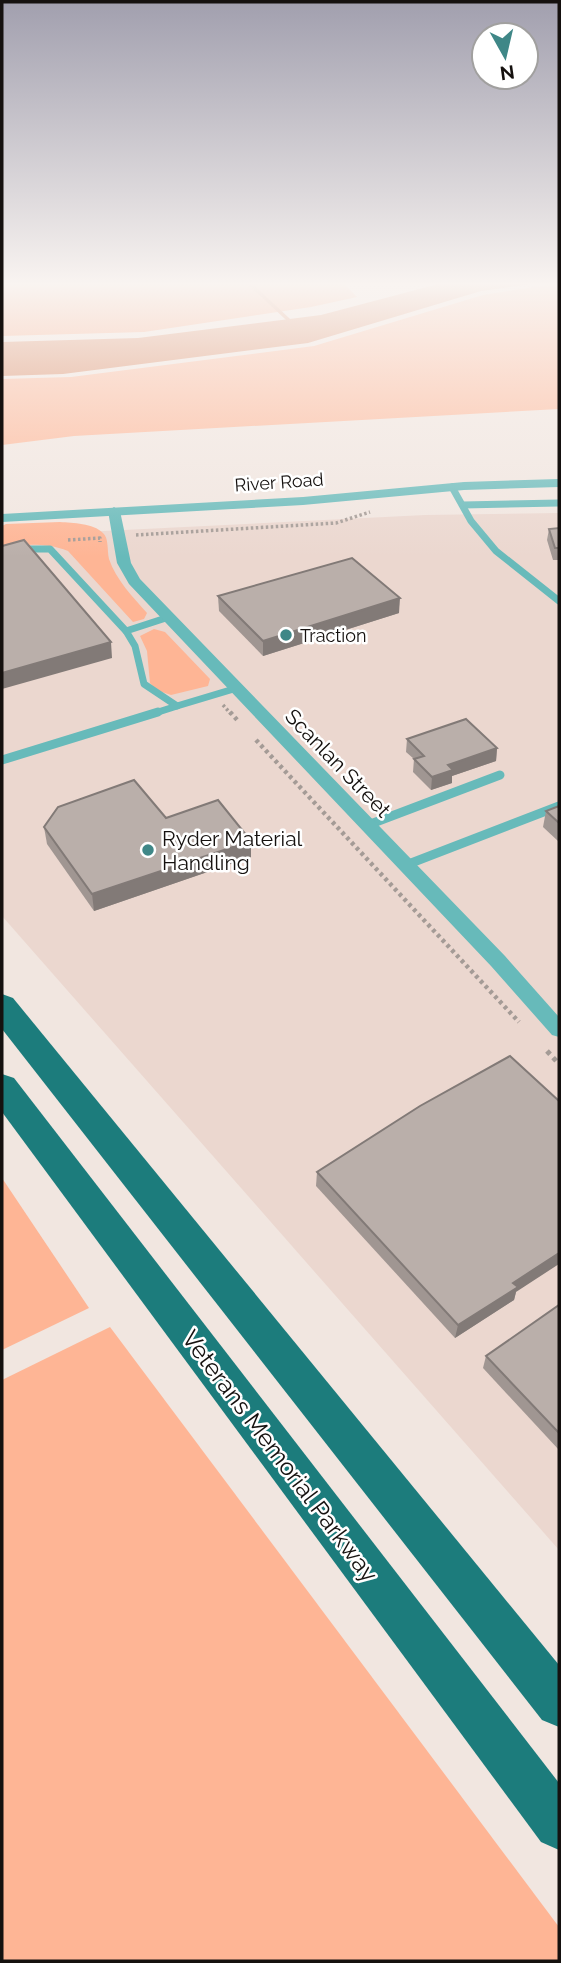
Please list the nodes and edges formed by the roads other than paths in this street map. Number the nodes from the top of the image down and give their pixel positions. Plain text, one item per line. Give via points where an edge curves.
1 (559, 483) edge
2 (452, 488) junction
3 (559, 503) edge
4 (463, 505) junction
5 (114, 512) junction
6 (3, 519) edge
7 (2, 549) edge
8 (559, 601) edge
9 (169, 617) junction
10 (126, 631) junction
11 (237, 688) junction
12 (177, 706) junction
13 (2, 760) edge
14 (500, 775) dead end
15 (559, 806) edge
16 (368, 825) junction
17 (406, 865) junction
18 (2, 1006) edge
19 (559, 1030) edge
20 (2, 1087) edge
21 (559, 1703) edge
22 (559, 1824) edge

1 - 2 street, River Road
2 - 4 lane
2 - 5 street, River Road
3 - 4 lane
4 - 8 lane via 496,551
5 - 6 street, River Road
5 - 9 street, Scanlan Street via 124,563 134,581
7 - 10 lane via 50,549
9 - 10 lane
9 - 11 street, Scanlan Street
10 - 12 lane via 135,646 144,684
11 - 12 lane
11 - 16 street, Scanlan Street
12 - 13 lane
14 - 16 lane
15 - 17 lane
16 - 17 street, Scanlan Street
17 - 19 street, Scanlan Street
18 - 21 highway
20 - 22 highway, Veterans Memorial Parkway

